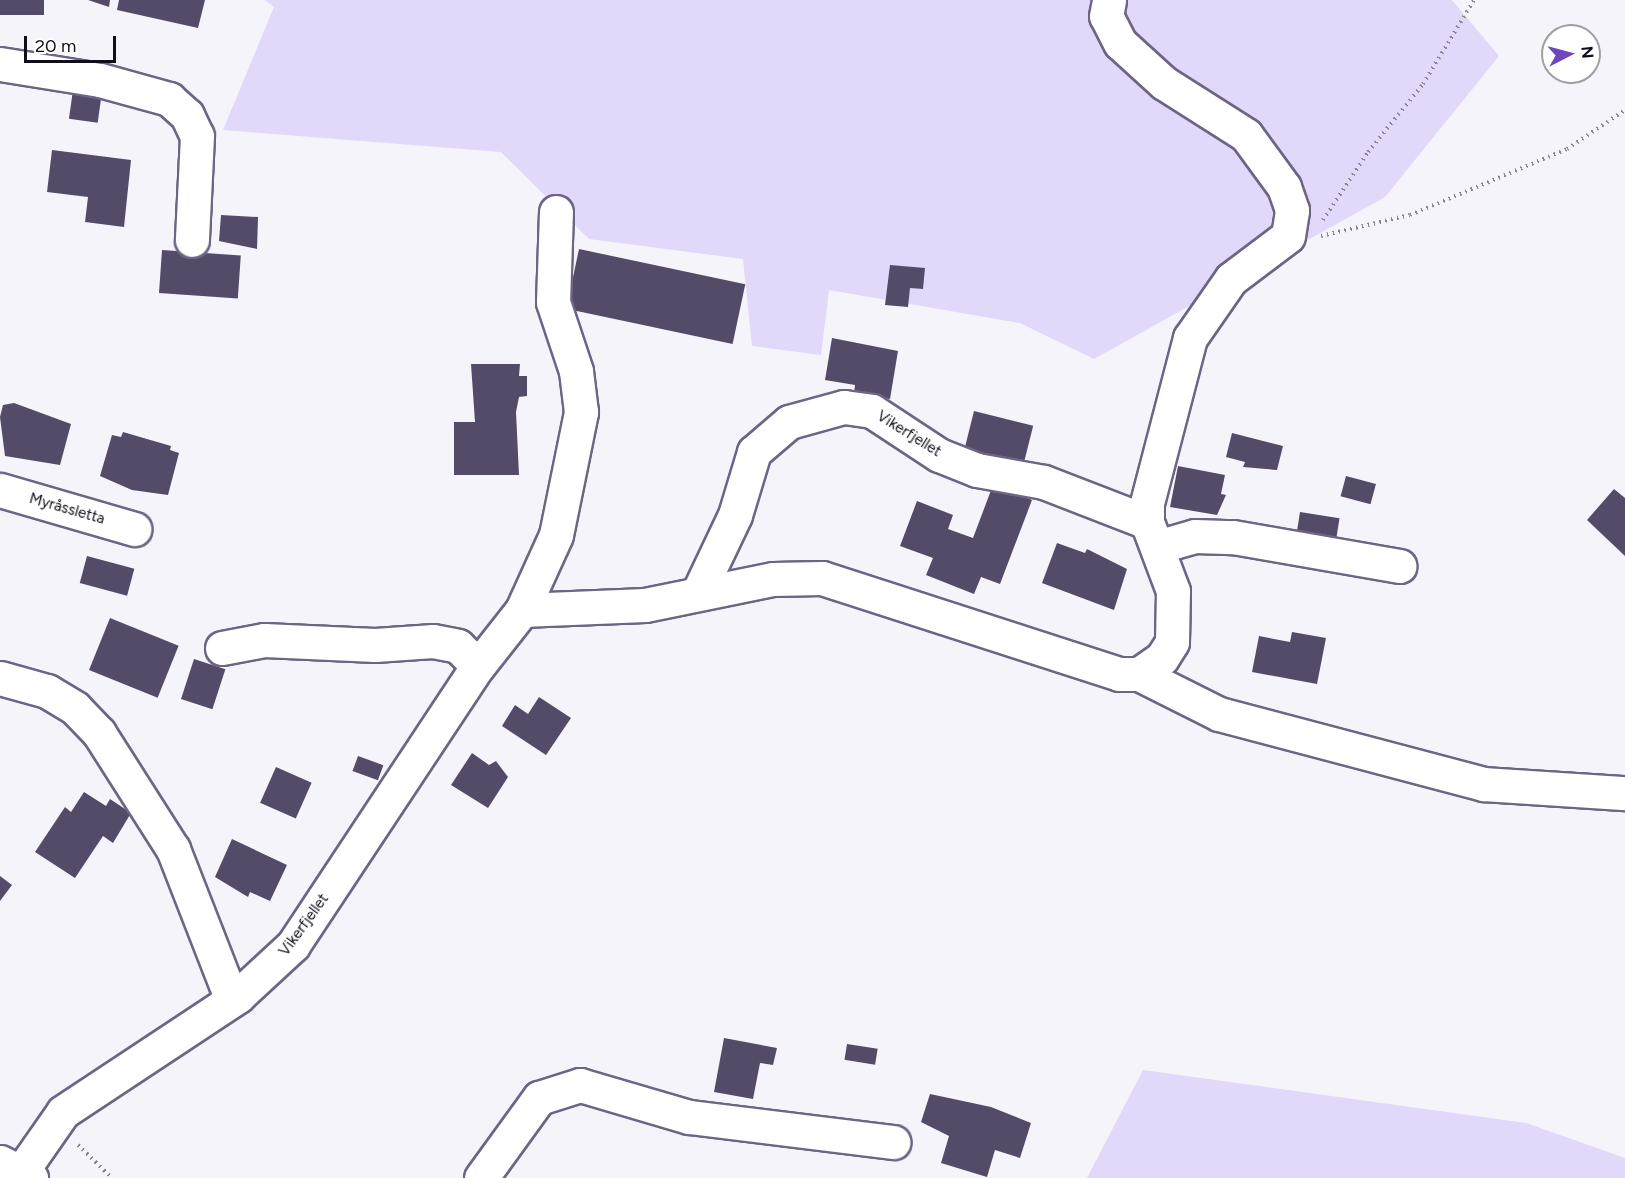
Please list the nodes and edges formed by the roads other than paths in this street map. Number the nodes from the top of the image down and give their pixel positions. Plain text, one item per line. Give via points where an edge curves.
1 (1109, 0) edge
2 (0, 64) edge
3 (556, 212) dead end
4 (192, 240) dead end
5 (0, 490) edge
6 (134, 529) dead end
7 (1153, 534) junction
8 (1400, 566) dead end
9 (698, 593) junction
10 (522, 610) junction
11 (222, 648) dead end
12 (478, 666) junction
13 (1139, 674) junction
14 (0, 678) edge
15 (1625, 793) edge
16 (232, 1000) junction
17 (892, 1142) dead end
18 (17, 1172) edge
19 (481, 1178) edge

1 - 7 street via 1106,16 1120,43 1164,83 1246,135 1284,187 1292,210 1288,236 1231,279 1190,338 1152,478
2 - 4 street via 100,80 169,99 187,115 197,136
3 - 10 street, Vikerfjellet via 553,302 576,371 581,412 556,535
5 - 6 street, Myråssletta
7 - 8 street via 1233,537
7 - 9 street, Vikerfjellet via 1044,482 968,467 939,455 872,411 844,407 789,422 754,452 735,515
7 - 13 street via 1173,591 1172,642 1162,658
9 - 10 street via 645,605
9 - 13 street via 773,579 822,578 1119,674
10 - 12 street, Vikerfjellet
11 - 12 street via 264,640 375,645 433,641 458,646
12 - 16 street, Vikerfjellet via 293,945
13 - 15 street via 1219,714 1484,784
14 - 16 street via 47,691 75,708 99,733 172,849
16 - 18 street, Vikerfjellet via 63,1112
17 - 19 street via 689,1117 580,1085 539,1098

